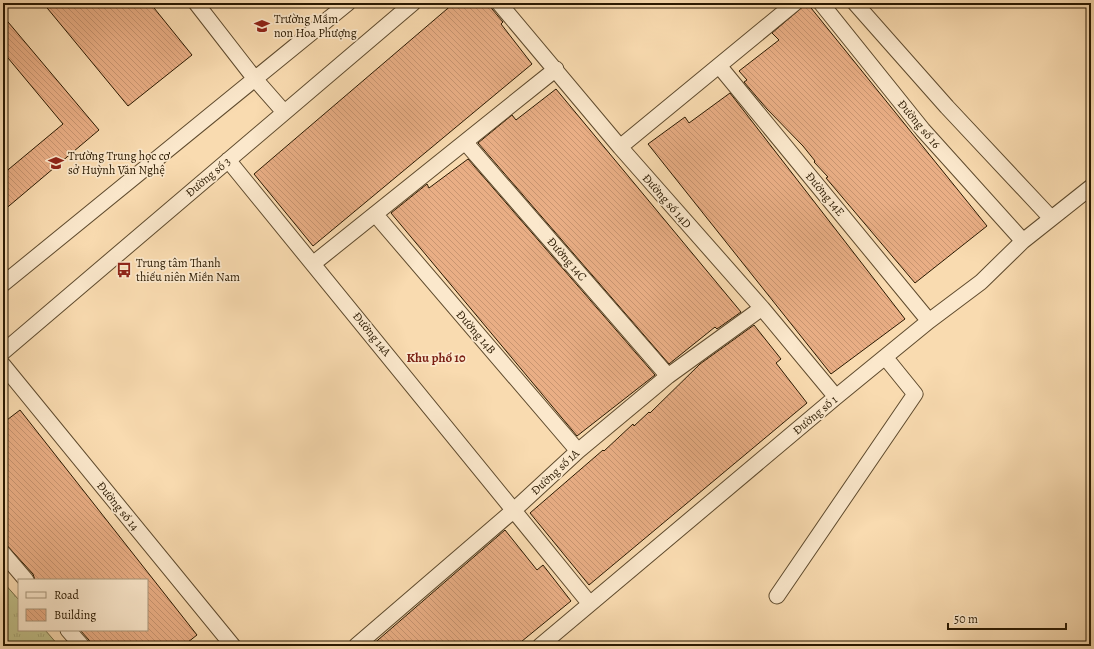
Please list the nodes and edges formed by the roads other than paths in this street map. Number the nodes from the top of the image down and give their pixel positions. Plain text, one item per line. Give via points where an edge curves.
1 (196, 3) edge
2 (348, 3) edge
3 (413, 3) edge
4 (499, 3) edge
5 (795, 3) edge
6 (821, 3) edge
7 (855, 3) edge
8 (720, 67) junction
9 (556, 69) junction
10 (254, 79) junction
11 (284, 112) junction
12 (465, 142) junction
13 (620, 147) junction
14 (228, 160) junction
15 (1091, 187) edge
16 (375, 214) junction
17 (1051, 218) junction
18 (1023, 241) junction
19 (314, 263) junction
20 (3, 284) edge
21 (762, 308) junction
22 (930, 321) junction
23 (3, 352) edge
24 (885, 357) junction
25 (3, 365) edge
26 (668, 376) junction
27 (836, 397) junction
28 (578, 451) junction
29 (514, 510) junction
30 (3, 553) edge
31 (25, 579) edge
32 (777, 596) dead end
33 (590, 604) junction
34 (69, 631) edge
35 (82, 646) edge
36 (233, 646) edge
37 (356, 646) edge
38 (540, 646) edge

1 - 10 street
2 - 10 street
3 - 11 street, Đường số 3
4 - 9 street, Đường số 14D
5 - 8 street
6 - 18 street, Đường số 16 via 923,130
7 - 17 street via 947,107
8 - 13 street
8 - 22 street, Đường 14E
9 - 12 street
9 - 13 street, Đường số 14D
10 - 11 street
10 - 20 street
11 - 14 street, Đường số 3
12 - 16 street
12 - 26 street, Đường 14C
13 - 21 street, Đường số 14D
14 - 19 street, Đường 14A
14 - 23 street, Đường số 3
15 - 17 street, Đường số 1
16 - 19 street
16 - 28 street, Đường 14B
17 - 18 street, Đường số 1
18 - 22 street, Đường số 1 via 981,282
19 - 29 street, Đường 14A
21 - 26 street, Đường số 1A
21 - 27 street, Đường số 14D
22 - 24 street, Đường số 1
24 - 27 street, Đường số 1
24 - 32 street via 915,394
25 - 36 street, Đường số 14
26 - 28 street, Đường số 1A
27 - 33 street, Đường số 1
28 - 29 street, Đường số 1A
29 - 33 street, Đường 14A
29 - 37 street, Đường số 1A
30 - 31 street
33 - 38 street, Đường số 1
34 - 35 street

